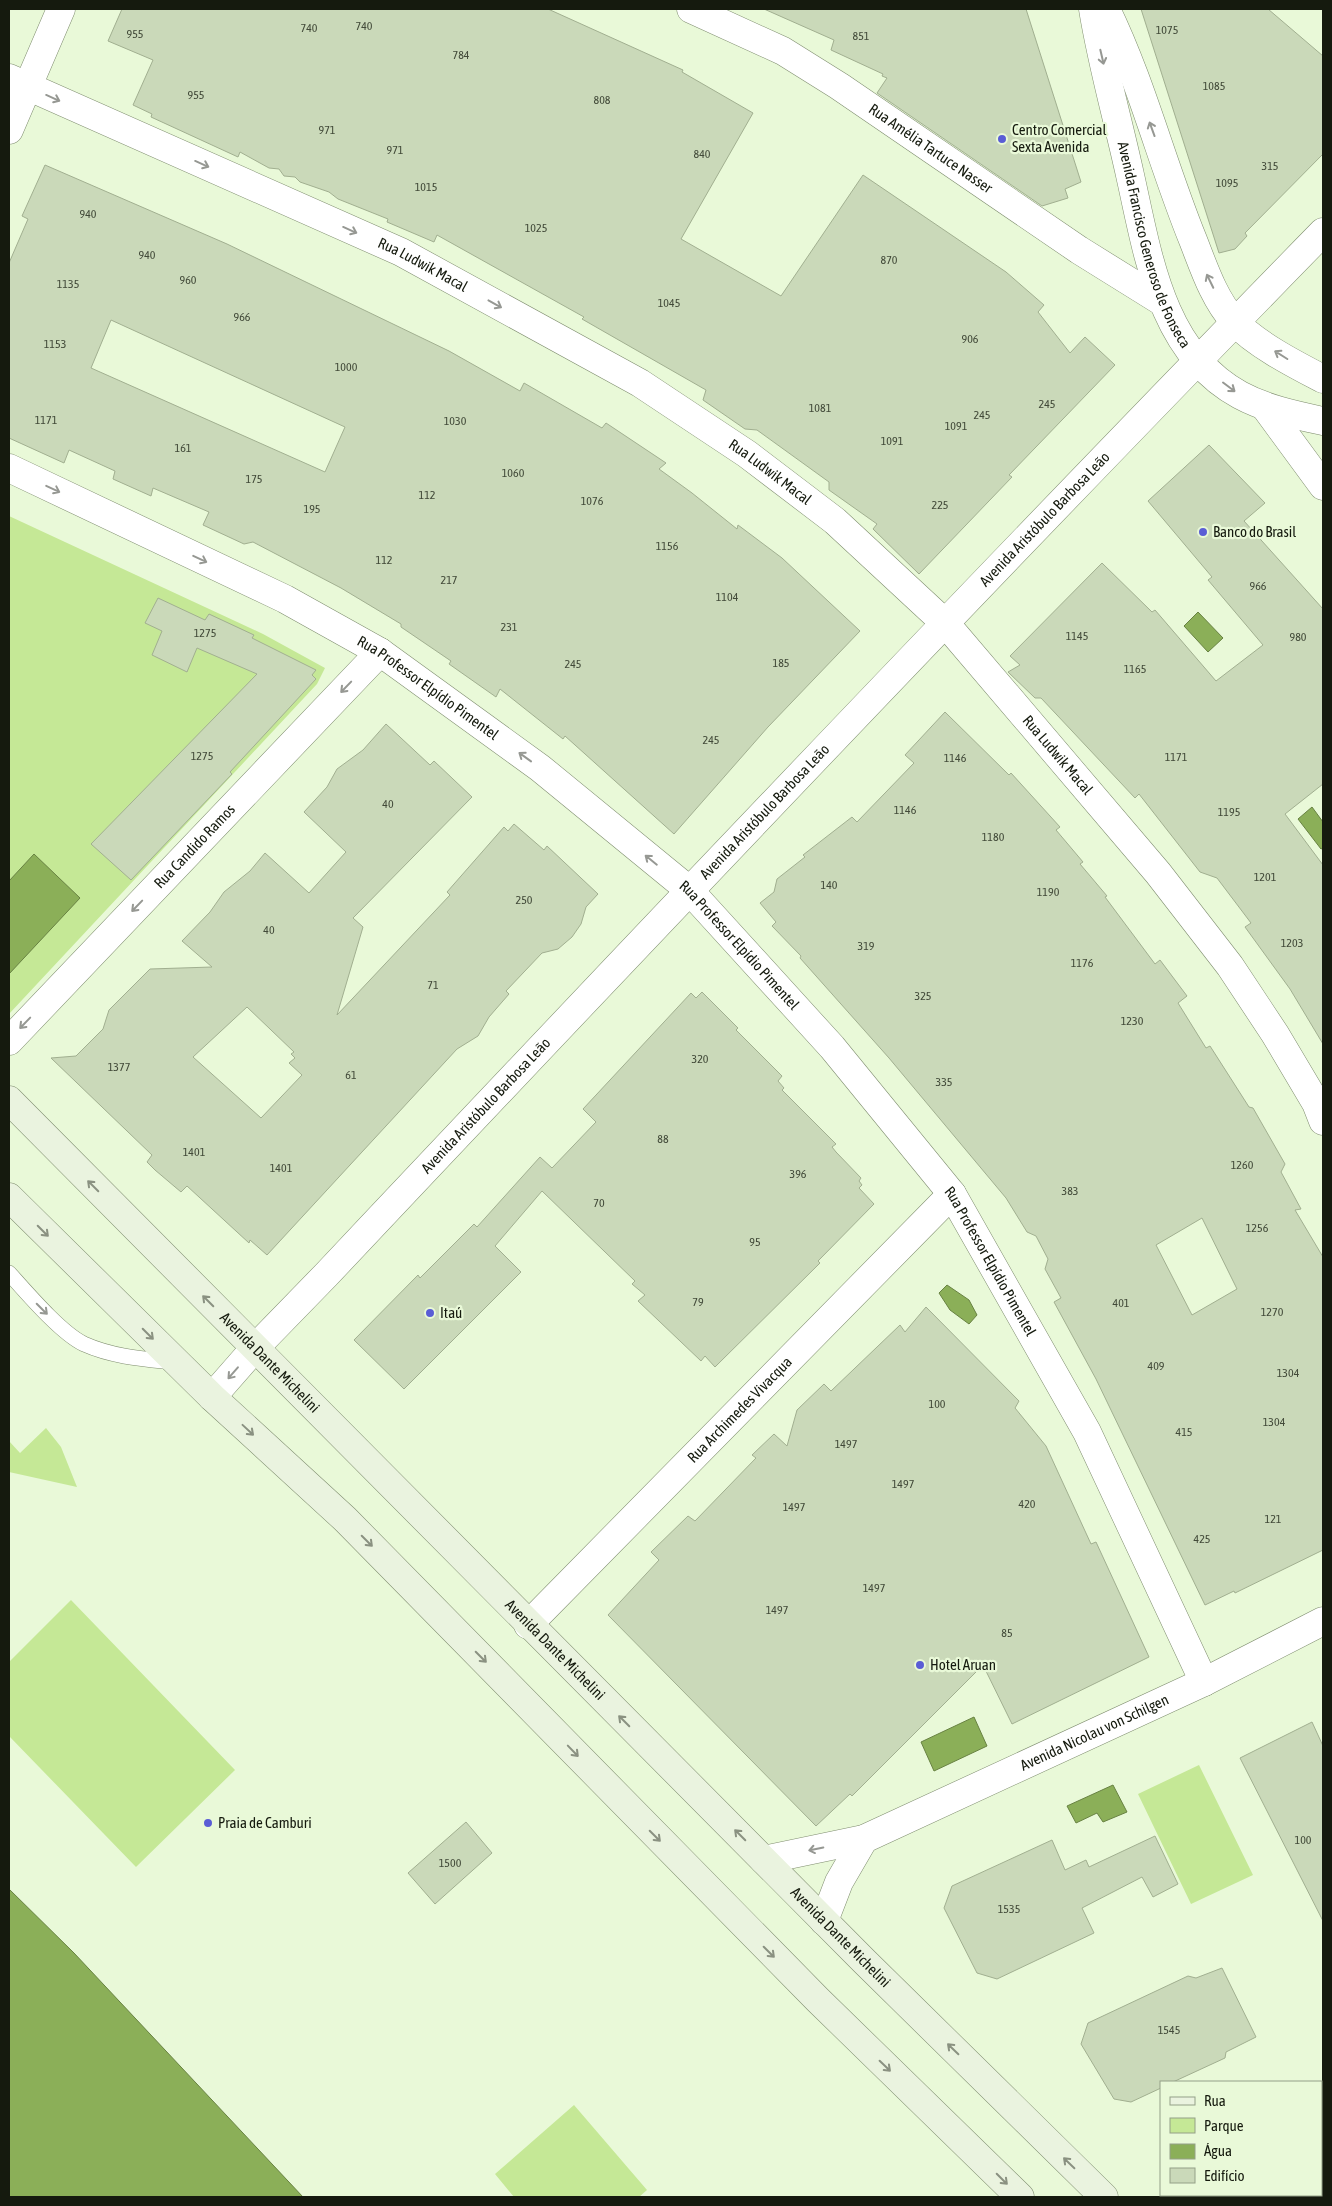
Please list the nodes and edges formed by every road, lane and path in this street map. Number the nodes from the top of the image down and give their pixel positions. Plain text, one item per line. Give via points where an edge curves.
1 (61, 9) edge
2 (691, 9) edge
3 (1093, 9) edge
4 (1106, 9) edge
5 (18, 82) edge
6 (9, 130) edge
7 (1323, 232) edge
8 (1161, 301) junction
9 (1235, 322) junction
10 (1197, 360) junction
11 (1323, 379) edge
12 (1265, 406) junction
13 (1323, 421) edge
14 (9, 468) edge
15 (1323, 486) edge
16 (946, 624) junction
17 (380, 652) junction
18 (689, 890) junction
19 (9, 1040) edge
20 (9, 1100) edge
21 (1323, 1121) edge
22 (952, 1194) junction
23 (9, 1197) edge
24 (9, 1273) edge
25 (254, 1349) junction
26 (176, 1362) junction
27 (212, 1397) junction
28 (1323, 1621) edge
29 (528, 1625) junction
30 (1204, 1682) junction
31 (864, 1839) junction
32 (764, 1860) junction
33 (824, 1920) junction
34 (1020, 2197) edge
35 (1104, 2197) edge

1 - 5 street
2 - 8 street, Rua Amélia Tartuce Nasser via 783,51 1079,250
3 -> 8 street, Avenida Francisco Generoso de Fonseca via 1147,252
9 -> 4 street, Avenida Francisco Generoso de Fonseca via 1206,272
5 - 6 street
5 -> 16 street, Rua Ludwik Macal via 400,252 640,383 747,454 835,521
7 - 9 street, Avenida Aristóbulo Barbosa Leão
8 - 10 street, Avenida Francisco Generoso de Fonseca
9 - 10 street, Avenida Aristóbulo Barbosa Leão
11 -> 9 street, Avenida Francisco Generoso de Fonseca via 1269,348
10 -> 12 street, Avenida Francisco Generoso de Fonseca via 1239,394
10 - 16 street, Avenida Aristóbulo Barbosa Leão
12 - 13 street, Avenida Francisco Generoso de Fonseca
12 - 15 street
14 -> 17 street, Rua Professor Elpídio Pimentel via 285,599
16 - 18 street, Avenida Aristóbulo Barbosa Leão
16 - 21 street, Rua Ludwik Macal via 1158,873 1230,966 1276,1034
18 -> 17 street, Rua Professor Elpídio Pimentel via 540,768
17 -> 19 street, Rua Candido Ramos
18 - 22 street, Rua Professor Elpídio Pimentel via 832,1047
18 - 25 street, Avenida Aristóbulo Barbosa Leão
25 -> 20 main road, Avenida Dante Michelini
22 - 29 street, Rua Archimedes Vivacqua
22 - 30 street, Rua Professor Elpídio Pimentel via 1087,1432
23 -> 26 main road
24 -> 26 lane via 44,1312 82,1343 114,1354
25 -> 27 street, Avenida Aristóbulo Barbosa Leão
25 - 29 main road, Avenida Dante Michelini
26 - 27 main road
27 -> 34 main road via 345,1519 818,2000
28 - 30 street, Avenida Nicolau von Schilgen
32 -> 29 main road, Avenida Dante Michelini
30 - 31 street, Avenida Nicolau von Schilgen
31 -> 32 street, Avenida Nicolau von Schilgen
31 - 33 street via 839,1882
32 - 33 main road, Avenida Dante Michelini
35 -> 33 main road, Avenida Dante Michelini

